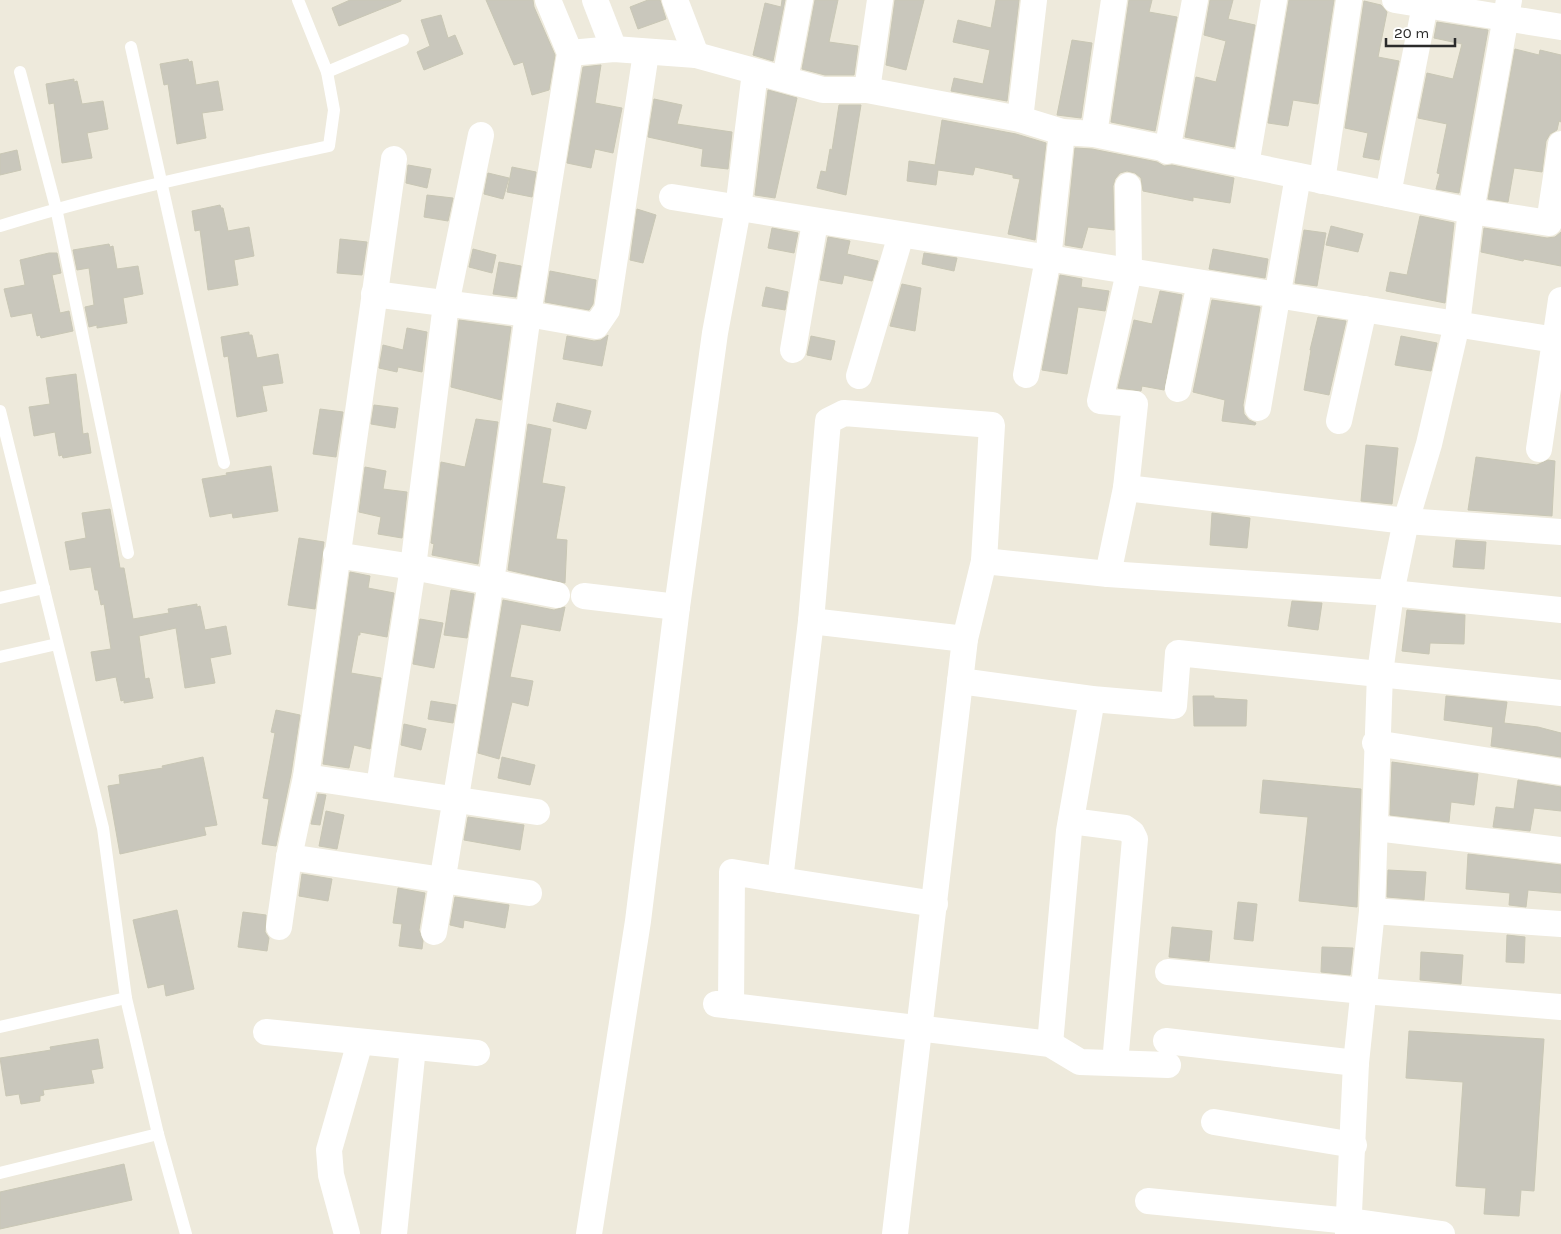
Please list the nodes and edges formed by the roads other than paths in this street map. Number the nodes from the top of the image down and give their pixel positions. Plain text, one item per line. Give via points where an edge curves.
1 (298, 0) edge
2 (548, 0) edge
3 (595, 0) edge
4 (675, 0) edge
5 (800, 0) edge
6 (880, 0) edge
7 (1034, 0) edge
8 (1114, 0) edge
9 (1196, 0) edge
10 (1274, 0) edge
11 (1349, 0) edge
12 (1395, 0) edge
13 (1425, 2) edge
14 (1508, 9) edge
15 (1561, 27) edge
16 (403, 40) dead end
17 (130, 47) dead end
18 (614, 49) junction
19 (570, 53) junction
20 (646, 53) junction
21 (696, 56) junction
22 (20, 72) dead end
23 (327, 72) junction
24 (755, 72) junction
25 (785, 80) junction
26 (867, 90) junction
27 (1020, 118) junction
28 (1062, 132) junction
29 (1094, 134) junction
30 (481, 135) dead end
31 (1561, 144) edge
32 (1168, 151) junction
33 (394, 159) dead end
34 (1246, 165) junction
35 (1310, 178) junction
36 (162, 183) junction
37 (1128, 186) dead end
38 (1388, 194) junction
39 (672, 197) dead end
40 (56, 208) junction
41 (738, 209) junction
42 (1471, 211) junction
43 (815, 222) junction
44 (0, 226) edge
45 (901, 236) junction
46 (1048, 258) junction
47 (1128, 272) junction
48 (1200, 283) junction
49 (374, 294) junction
50 (1277, 295) junction
51 (1561, 300) edge
52 (446, 304) junction
53 (1364, 309) junction
54 (528, 314) junction
55 (1457, 324) junction
56 (1558, 340) edge
57 (793, 350) dead end
58 (1026, 375) dead end
59 (859, 376) dead end
60 (1178, 389) dead end
61 (1258, 408) dead end
62 (0, 411) edge
63 (1339, 422) dead end
64 (1539, 450) dead end
65 (224, 463) dead end
66 (1126, 488) junction
67 (1406, 521) junction
68 (1561, 532) edge
69 (128, 553) dead end
70 (336, 555) junction
71 (984, 561) junction
72 (413, 567) junction
73 (1108, 574) junction
74 (491, 582) junction
75 (44, 588) junction
76 (1391, 593) junction
77 (557, 595) dead end
78 (584, 596) dead end
79 (0, 598) edge
80 (677, 606) junction
81 (1561, 610) edge
82 (811, 621) junction
83 (965, 639) junction
84 (57, 644) junction
85 (0, 657) edge
86 (1380, 673) junction
87 (960, 681) junction
88 (1561, 693) edge
89 (1092, 699) junction
90 (1376, 744) junction
91 (1561, 772) edge
92 (306, 777) junction
93 (379, 787) junction
94 (456, 798) junction
95 (538, 812) dead end
96 (1071, 821) junction
97 (1376, 828) junction
98 (1561, 850) edge
99 (290, 858) junction
100 (443, 879) junction
101 (780, 880) junction
102 (529, 893) dead end
103 (935, 904) junction
104 (1372, 911) junction
105 (1561, 924) edge
106 (279, 927) dead end
107 (434, 932) dead end
108 (1168, 972) dead end
109 (1364, 991) junction
110 (126, 998) junction
111 (1561, 1007) edge
112 (0, 1027) edge
113 (919, 1028) junction
114 (266, 1032) dead end
115 (360, 1042) junction
116 (1050, 1044) junction
117 (413, 1047) junction
118 (477, 1053) dead end
119 (1356, 1063) junction
120 (1115, 1064) junction
121 (1214, 1122) dead end
122 (158, 1134) junction
123 (1354, 1145) junction
124 (0, 1173) edge
125 (1148, 1201) dead end
126 (1349, 1227) edge
127 (186, 1234) edge
128 (347, 1234) edge
129 (394, 1234) edge
130 (589, 1234) edge
131 (895, 1234) edge
132 (1442, 1234) edge

1 - 23 lane
2 - 19 street
3 - 18 street
4 - 21 street
5 - 25 street
6 - 26 street
7 - 27 street
8 - 29 street
9 - 32 street
10 - 34 street
11 - 35 street
12 - 13 street
13 - 14 street
13 - 38 street
14 - 15 street
14 - 42 street
16 - 23 lane
17 - 36 lane
18 - 19 street
18 - 20 street
19 - 54 street
20 - 21 street
20 - 54 street via 607,310 596,326
21 - 24 street
22 - 40 lane
23 - 36 lane via 334,110 329,146
24 - 25 street
24 - 41 street
25 - 26 street via 823,90
26 - 27 street
27 - 28 street
28 - 29 street
28 - 46 street
29 - 32 street
30 - 52 street
31 - 42 street via 1549,223
32 - 34 street
33 - 49 street
34 - 35 street
35 - 38 street
35 - 50 street
36 - 40 lane
36 - 65 lane
37 - 47 street
38 - 42 street
39 - 41 street
40 - 44 lane
40 - 69 lane
41 - 43 street
41 - 80 street via 715,333
42 - 55 street
43 - 45 street
43 - 57 street
45 - 46 street
45 - 59 street
46 - 47 street
46 - 58 street
47 - 48 street
47 - 66 street via 1100,401 1135,404
48 - 50 street
48 - 60 street
49 - 52 street
49 - 70 street
50 - 53 street
50 - 61 street
51 - 56 street
52 - 54 street
52 - 72 street
53 - 55 street
53 - 63 street
54 - 74 street
55 - 56 street
55 - 67 street via 1429,444
56 - 64 street
62 - 75 lane
66 - 67 street
66 - 73 street
67 - 68 street
67 - 76 street
70 - 72 street
70 - 92 street
71 - 73 street
71 - 82 street via 992,425 844,413 828,421
71 - 83 street
72 - 74 street
72 - 93 street
73 - 76 street
74 - 77 street
74 - 94 street
75 - 79 lane
75 - 84 lane
76 - 81 street
76 - 86 street
78 - 80 street
80 - 130 street via 638,921
82 - 83 street
82 - 101 street
83 - 87 street
84 - 85 lane
84 - 110 lane via 103,828
86 - 88 street
86 - 89 street via 1178,653 1174,706
86 - 90 street
87 - 89 street
87 - 103 street
89 - 96 street
90 - 91 street
90 - 97 street
92 - 93 street
92 - 99 street
93 - 94 street
94 - 95 street
94 - 100 street
96 - 116 street
96 - 120 street via 1125,828 1135,839
97 - 98 street
97 - 104 street
99 - 100 street
99 - 106 street
100 - 102 street
100 - 107 street
101 - 103 street
101 - 113 street via 732,872 723,1005
103 - 113 street
104 - 105 street
104 - 109 street
108 - 109 street
109 - 111 street
109 - 119 street
110 - 112 lane
110 - 122 lane
113 - 116 street
113 - 131 street
114 - 115 street
115 - 117 street
115 - 128 street via 329,1150 331,1175
116 - 120 street via 1080,1062
117 - 118 street
117 - 129 street
119 - 120 street via 1167,1053
119 - 123 street
121 - 123 street
122 - 124 lane
122 - 127 lane
123 - 126 street
125 - 126 street
126 - 132 street

